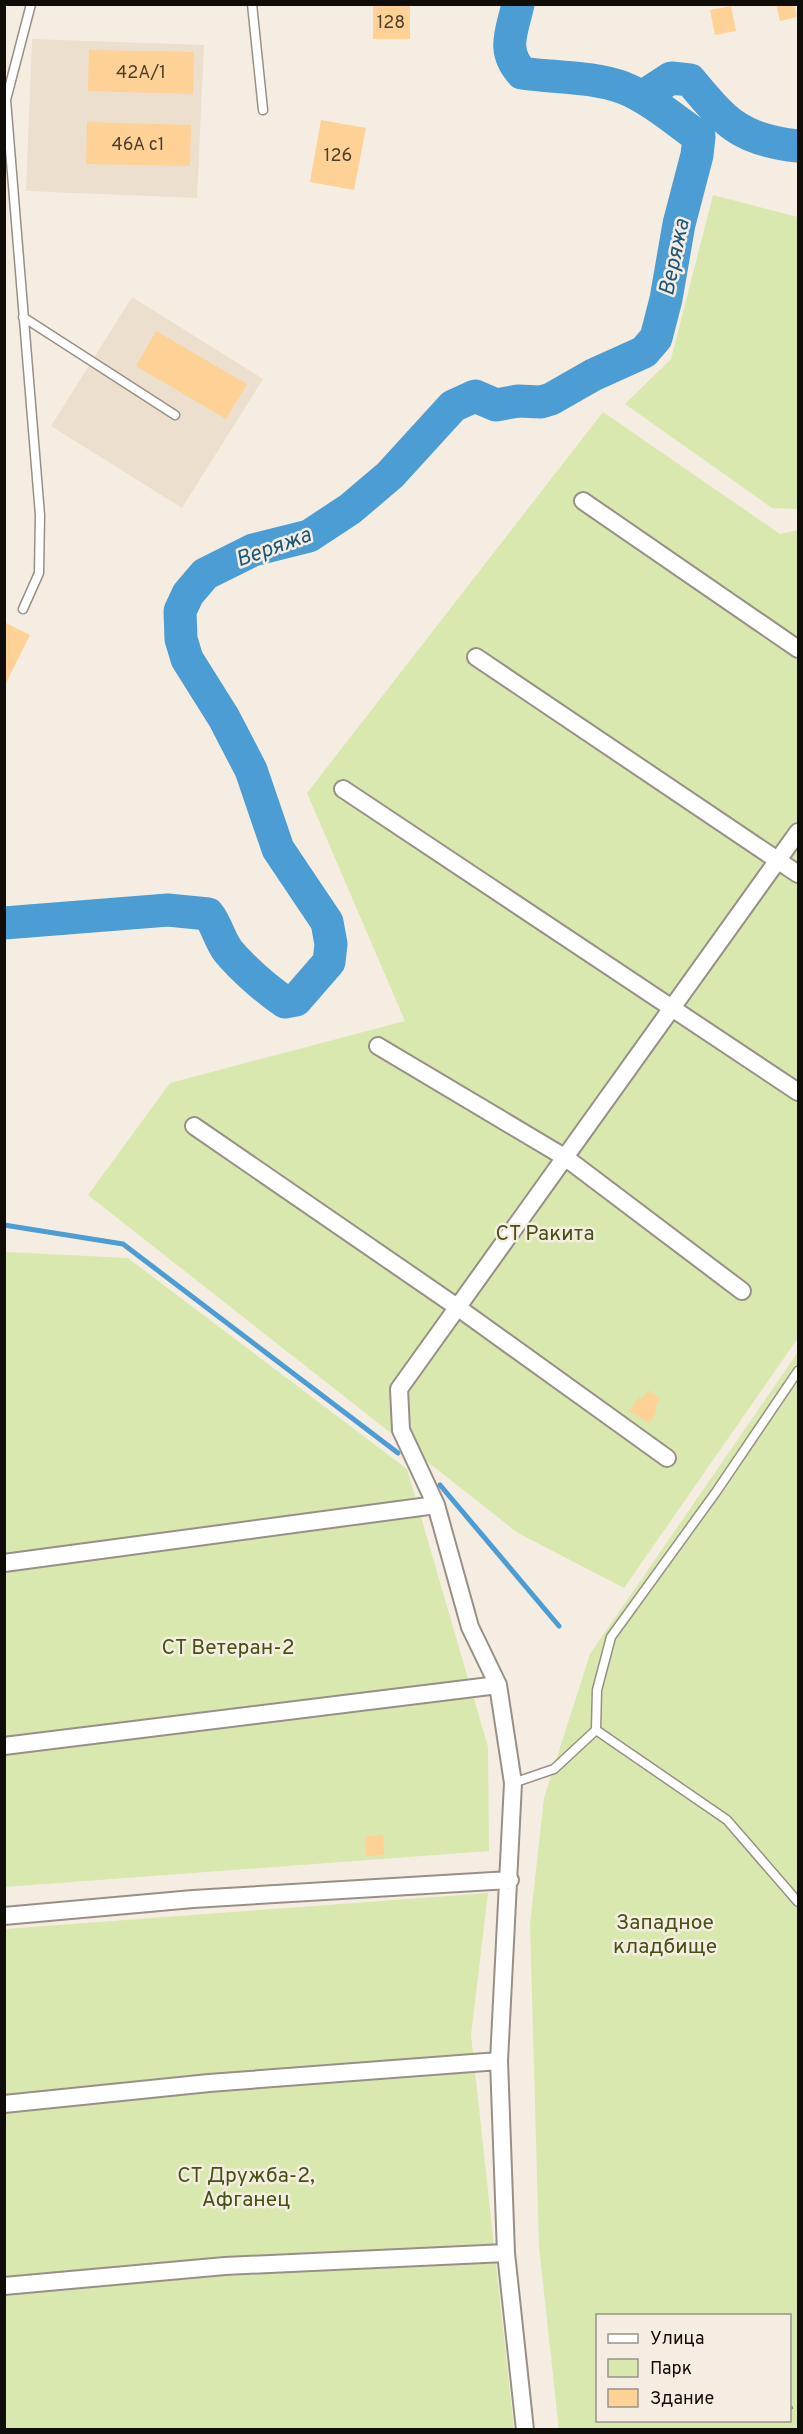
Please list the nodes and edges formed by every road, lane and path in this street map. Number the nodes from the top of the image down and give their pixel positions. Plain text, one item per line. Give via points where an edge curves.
1 (31, 4) edge
2 (252, 4) edge
3 (5, 102) edge
4 (264, 110) dead end
5 (23, 317) junction
6 (175, 415) dead end
7 (583, 501) dead end
8 (23, 609) dead end
9 (798, 649) edge
10 (476, 657) dead end
11 (343, 789) dead end
12 (798, 832) edge
13 (778, 860) junction
14 (798, 874) edge
15 (671, 1008) junction
16 (378, 1046) dead end
17 (798, 1092) edge
18 (194, 1126) dead end
19 (566, 1158) junction
20 (741, 1290) dead end
21 (457, 1307) junction
22 (798, 1371) edge
23 (667, 1458) dead end
24 (436, 1505) junction
25 (4, 1563) edge
26 (498, 1685) junction
27 (597, 1730) junction
28 (4, 1746) edge
29 (513, 1783) junction
30 (510, 1880) junction
31 (798, 1902) edge
32 (4, 1916) edge
33 (499, 2061) junction
34 (4, 2104) edge
35 (506, 2253) junction
36 (4, 2286) edge
37 (525, 2430) edge

1 - 3 lane
2 - 4 lane
3 - 5 lane
5 - 6 lane
5 - 8 lane via 41,546 39,573
7 - 9 street
10 - 13 street
11 - 15 street
12 - 13 street
13 - 14 street
13 - 15 street
15 - 17 street
15 - 19 street
16 - 19 street
18 - 21 street
19 - 20 street
19 - 21 street
21 - 23 street
21 - 24 street via 399,1389 401,1430
22 - 27 lane via 611,1637 597,1690
24 - 25 street
24 - 26 street via 470,1627
26 - 28 street
26 - 29 street
27 - 29 lane via 554,1769
27 - 31 lane via 727,1820
29 - 30 street
30 - 32 street via 193,1899
30 - 33 street
33 - 34 street via 209,2083
33 - 35 street
35 - 36 street via 225,2266
35 - 37 street

